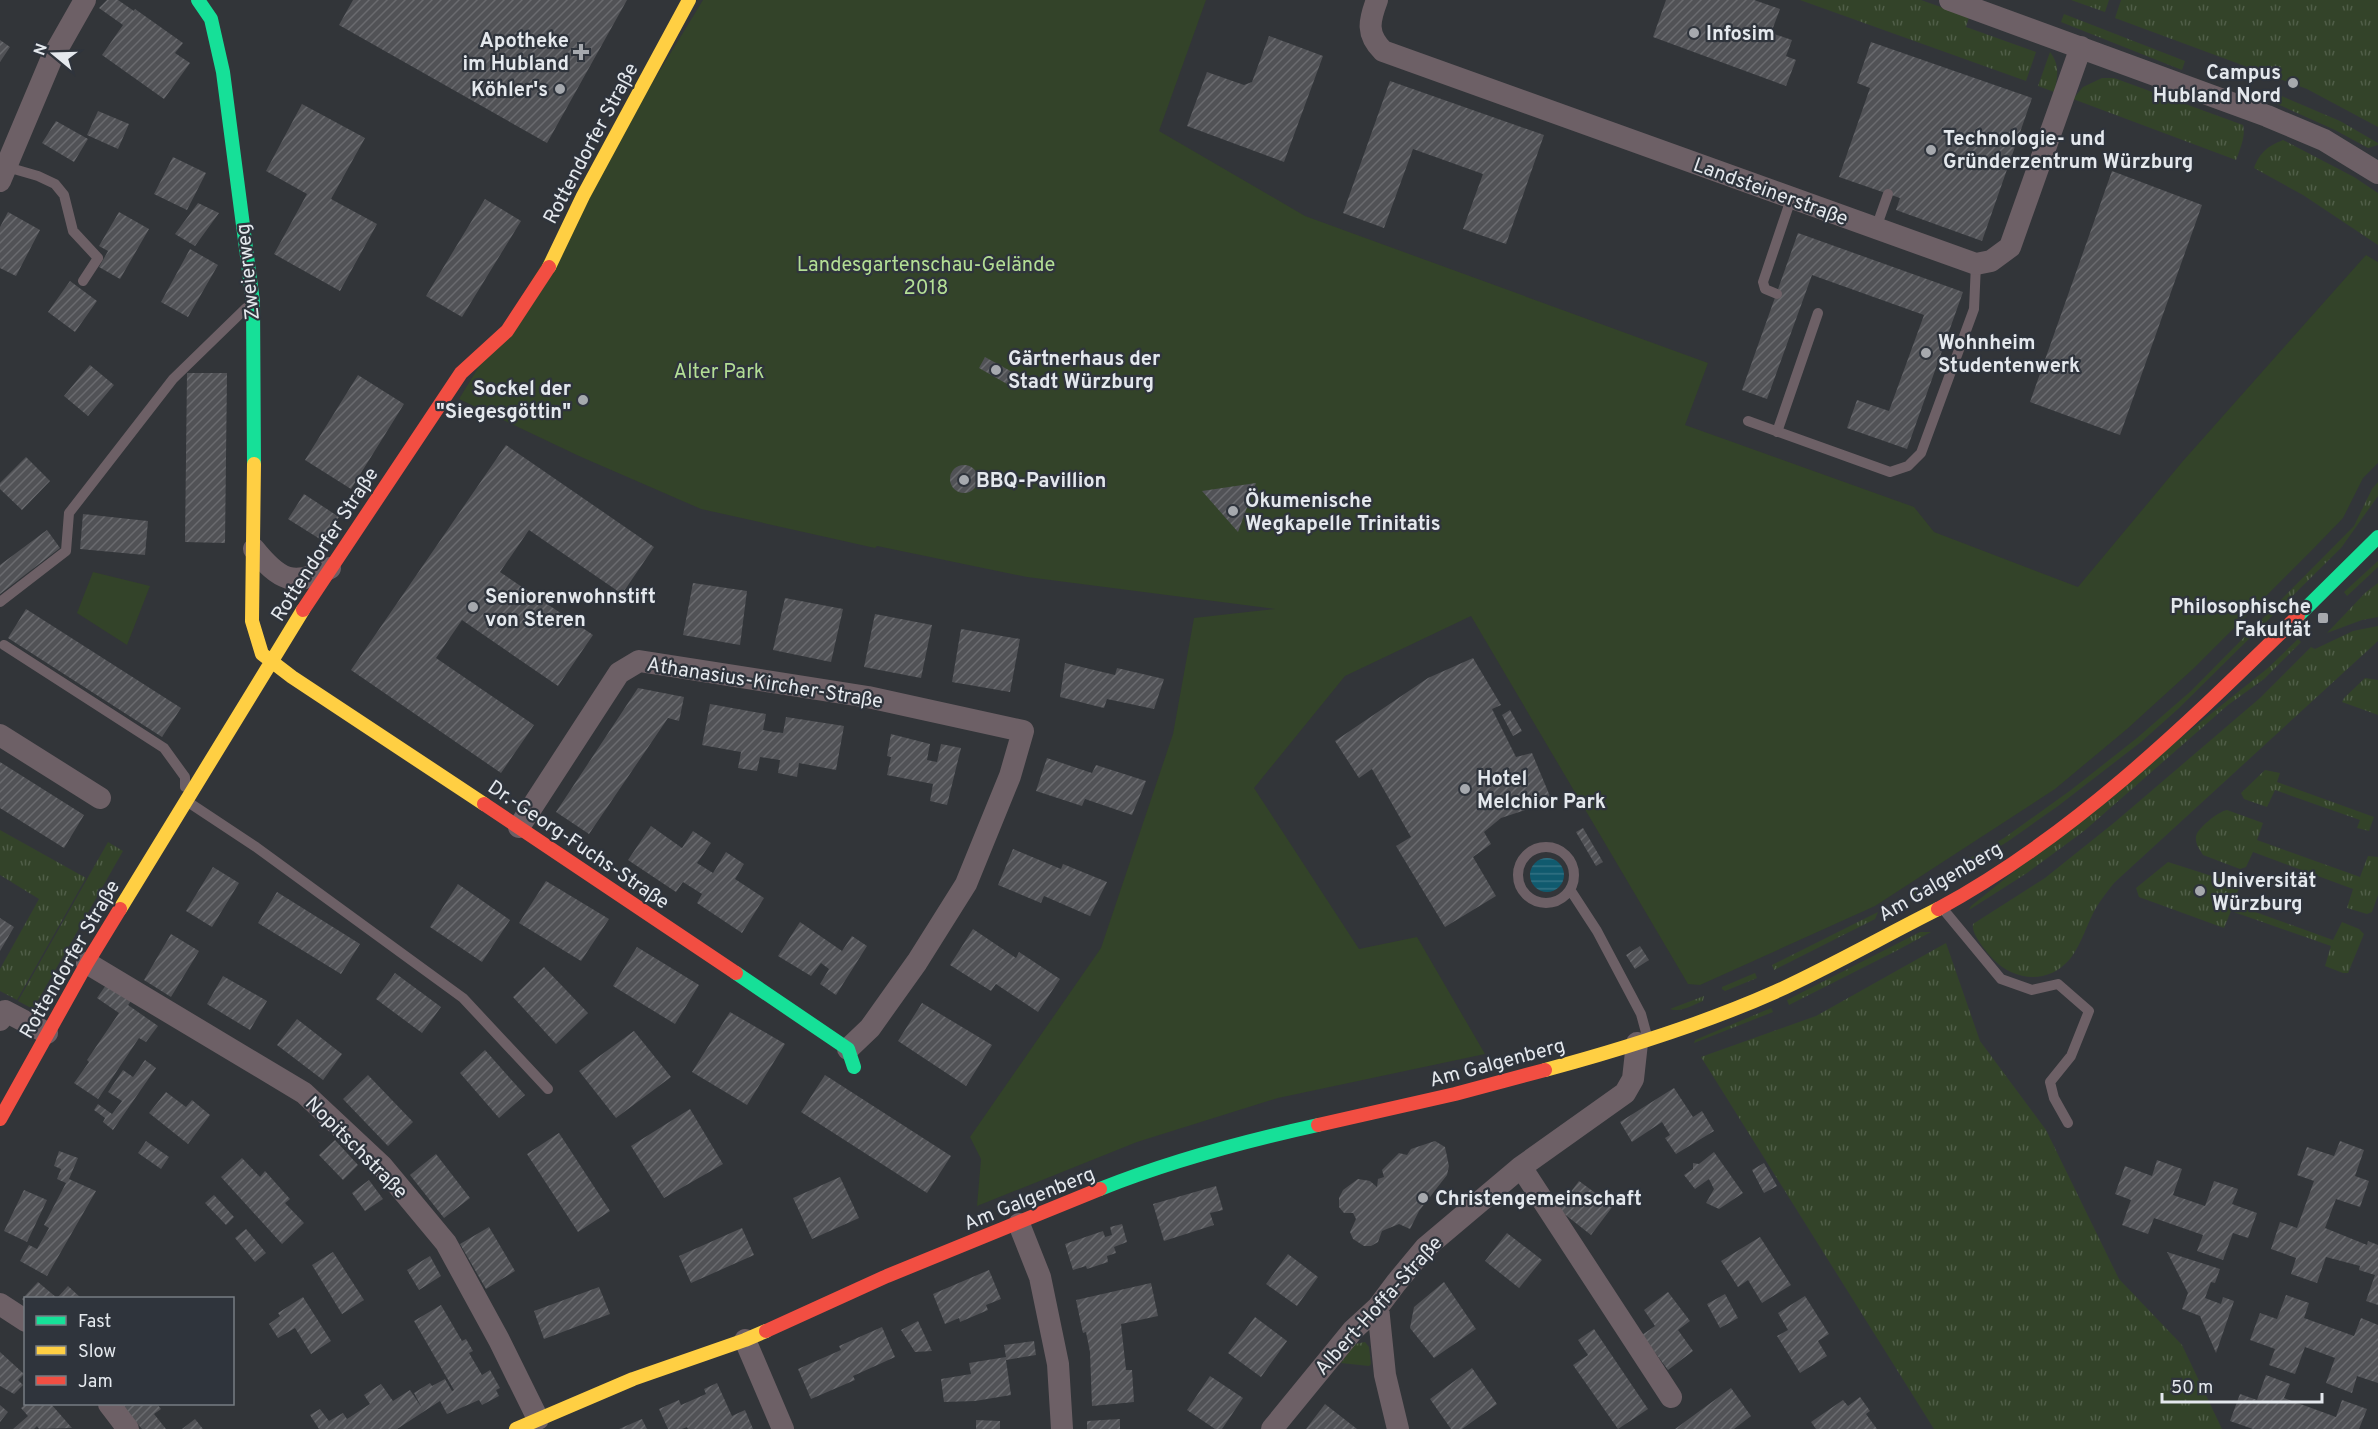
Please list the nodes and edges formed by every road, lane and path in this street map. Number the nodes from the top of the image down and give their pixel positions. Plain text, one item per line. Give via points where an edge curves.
1 (85, 0) edge
2 (198, 0) edge
3 (689, 0) edge
4 (1377, 0) edge
5 (1950, 0) edge
6 (2081, 47) junction
7 (4, 174) edge
8 (2378, 174) edge
9 (1888, 194) dead end
10 (1791, 199) junction
11 (1876, 228) junction
12 (1976, 264) junction
13 (83, 281) dead end
14 (1777, 294) dead end
15 (252, 302) junction
16 (1818, 313) dead end
17 (1748, 421) dead end
18 (1777, 432) junction
19 (2378, 537) edge
20 (254, 549) junction
21 (330, 568) junction
22 (0, 602) edge
23 (4, 645) dead end
24 (271, 663) junction
25 (0, 735) edge
26 (100, 798) dead end
27 (186, 801) junction
28 (519, 826) junction
29 (1571, 891) junction
30 (1941, 907) junction
31 (87, 963) junction
32 (2, 1013) edge
33 (47, 1033) junction
34 (1643, 1041) junction
35 (851, 1058) joint
36 (548, 1089) dead end
37 (0, 1119) edge
38 (2068, 1123) dead end
39 (1521, 1167) junction
40 (1019, 1224) junction
41 (0, 1304) edge
42 (1378, 1307) junction
43 (24, 1320) edge
44 (745, 1340) junction
45 (1671, 1397) dead end
46 (109, 1405) edge
47 (538, 1419) junction
48 (128, 1429) edge
49 (516, 1429) edge
50 (783, 1429) edge
51 (1062, 1429) edge
52 (1272, 1429) edge
53 (1398, 1429) edge

1 - 7 street via 55,51
2 - 15 street, Zweierweg via 210,19 223,72
3 - 21 street, Rottendorfer Straße via 544,276 507,331 461,373
4 - 10 street, Landsteinerstraße via 1370,30 1383,51
5 - 6 street
6 - 8 street via 2324,140
6 - 12 street via 2010,247 1991,261
7 - 13 lane via 38,176 55,184 64,195 73,231 98,258
9 - 11 lane
10 - 11 street, Landsteinerstraße
10 - 14 lane via 1763,282 1765,289
11 - 12 street, Landsteinerstraße
12 - 18 lane via 1974,309 1921,453 1908,466 1890,472
15 - 20 street, Zweierweg
15 - 22 lane via 173,379 69,513 66,551
16 - 18 lane
17 - 18 lane
19 - 30 street, Am Galgenberg via 2220,692 2091,806 2003,870
20 - 21 street via 279,576 296,581
20 - 24 street, Zweierweg via 252,621 262,654
21 - 24 street, Rottendorfer Straße
23 - 27 lane via 164,748 184,777
24 - 27 street, Rottendorfer Straße
24 - 28 street, Dr.-Georg-Fuchs-Straße
25 - 26 street
27 - 31 street, Rottendorfer Straße
27 - 36 lane via 256,847 463,998
28 - 35 street, Dr.-Georg-Fuchs-Straße
28 - 35 street, Athanasius-Kircher-Straße via 619,673 639,661 868,697 1023,731 1010,776 966,884
29 - 29 lane via 1575,877 1572,862 1562,850 1548,846 1533,849 1522,859 1517,873 1521,888 1531,899 1545,904 1560,901
29 - 34 lane via 1637,1005
30 - 34 street, Am Galgenberg via 1775,992
30 - 38 lane via 2001,979 2032,990 2058,984 2089,1011 2071,1056 2050,1082
31 - 33 street, Rottendorfer Straße
31 - 47 street, Nopitschstraße via 304,1093 382,1166 446,1243
32 - 33 street
33 - 37 street, Rottendorfer Straße
34 - 39 street, Albert-Hoffa-Straße via 1625,1093
34 - 40 street, Am Galgenberg via 1455,1094 1214,1151 1128,1178
39 - 42 street, Albert-Hoffa-Straße via 1425,1248
39 - 45 street
40 - 44 street, Am Galgenberg via 887,1276
40 - 51 street via 1040,1276 1058,1364
41 - 43 street
42 - 52 street, Albert-Hoffa-Straße via 1353,1330
42 - 53 street via 1385,1375
44 - 47 street, Am Galgenberg via 633,1379
44 - 50 street
46 - 48 street
47 - 49 street, Am Galgenberg

